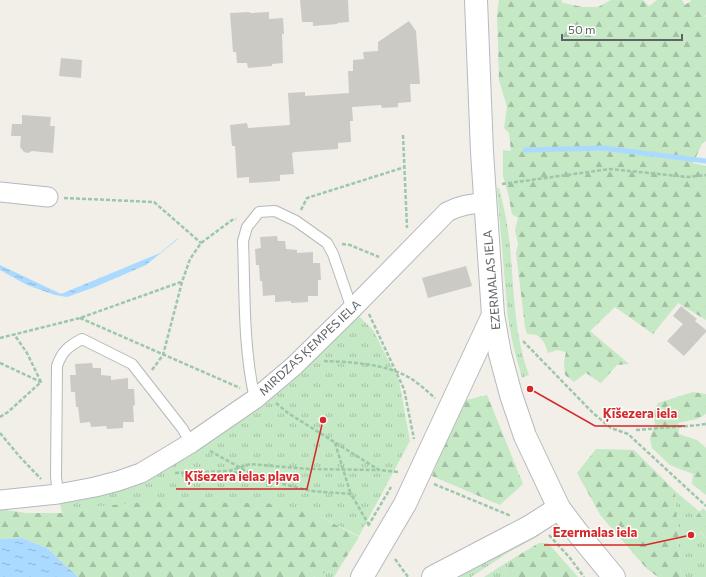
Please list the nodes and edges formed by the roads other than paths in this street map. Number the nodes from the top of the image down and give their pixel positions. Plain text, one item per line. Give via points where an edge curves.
1 (476, 0) edge
2 (0, 192) edge
3 (48, 197) road end
4 (486, 203) junction
5 (352, 309) junction
6 (493, 315) junction
7 (253, 393) junction
8 (191, 443) junction
9 (58, 494) junction
10 (0, 500) edge
11 (559, 508) junction
12 (362, 577) edge
13 (433, 577) edge
14 (614, 577) edge

1 - 4 street, EZERMALAS IELA
2 - 3 street
4 - 5 street, MIRDZAS ĶEMPES IELA via 471,203 447,212
4 - 6 street, EZERMALAS IELA
5 - 7 street, MIRDZAS ĶEMPES IELA via 301,359
5 - 7 lane via 327,243 296,221 275,211 260,212 247,227 243,241 248,355
6 - 11 street, EZERMALAS IELA via 511,395 526,436
6 - 12 street via 405,504
7 - 8 street, MIRDZAS ĶEMPES IELA
8 - 9 street, MIRDZAS ĶEMPES IELA via 141,473 95,487
8 - 9 lane via 132,364 82,339 61,355 57,366
9 - 10 street, MIRDZAS ĶEMPES IELA
11 - 13 street via 529,527
11 - 14 street, EZERMALAS IELA

